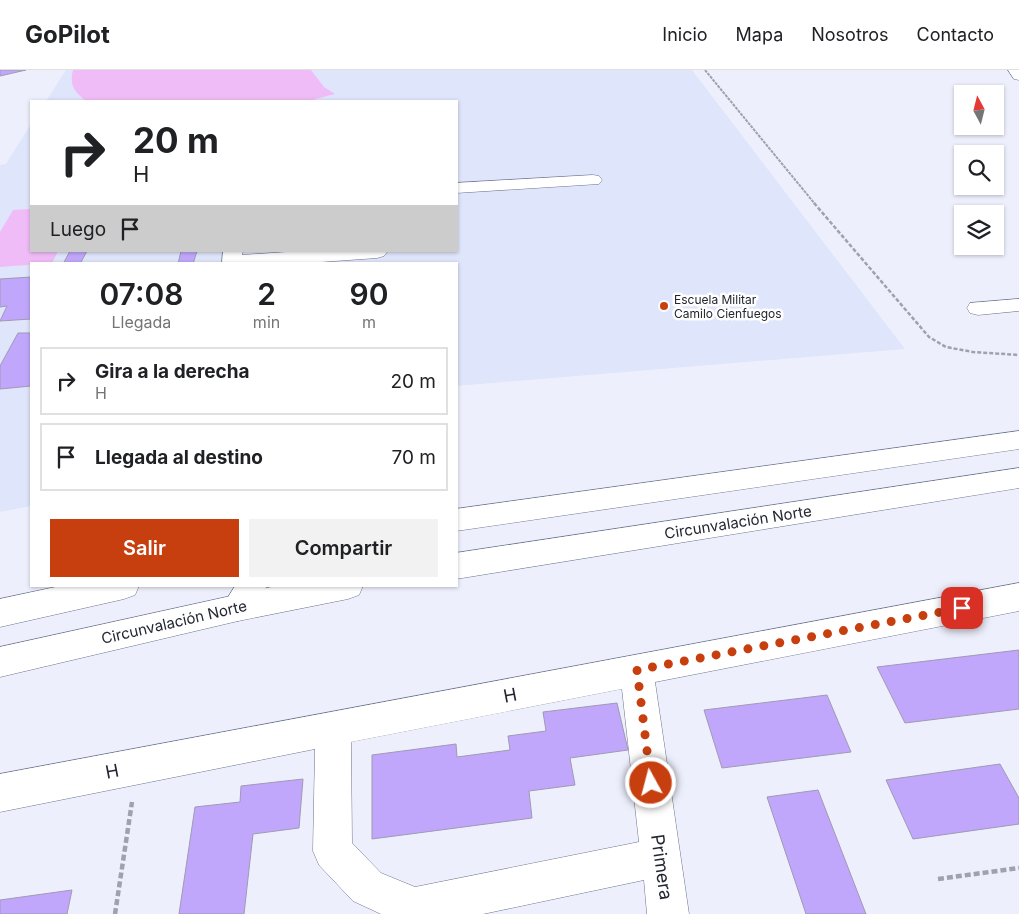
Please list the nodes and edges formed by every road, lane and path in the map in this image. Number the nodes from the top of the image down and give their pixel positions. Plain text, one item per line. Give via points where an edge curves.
1 (706, 70) edge
2 (1015, 70) edge
3 (1019, 76) edge
4 (593, 180) dead end
5 (458, 188) edge
6 (353, 256) edge
7 (377, 256) edge
8 (314, 257) edge
9 (241, 259) edge
10 (1019, 305) edge
11 (978, 308) dead end
12 (1019, 355) edge
13 (1019, 440) edge
14 (1019, 478) edge
15 (458, 520) edge
16 (458, 563) edge
17 (119, 587) edge
18 (339, 587) edge
19 (1019, 596) edge
20 (245, 597) edge
21 (0, 613) edge
22 (0, 662) edge
23 (637, 670) junction
24 (333, 729) junction
25 (138, 766) junction
26 (0, 793) edge
27 (660, 857) junction
28 (1019, 868) edge
29 (938, 879) dead end
30 (116, 914) edge
31 (668, 914) edge

1 - 12 path via 838,233 929,337 946,347
2 - 3 main road
4 - 5 main road
6 - 7 main road
6 - 8 main road
8 - 9 main road
10 - 11 main road
13 - 15 main road
14 - 16 main road, Circunvalación Norte
17 - 21 main road
18 - 20 main road, Circunvalación Norte
19 - 23 main road, H
20 - 22 main road, Circunvalación Norte
23 - 24 main road, H
23 - 27 main road, Primera
24 - 25 main road, H
24 - 27 main road via 333,851 367,887 414,908
25 - 26 main road, H
25 - 30 path
27 - 31 main road, Primera
28 - 29 path

